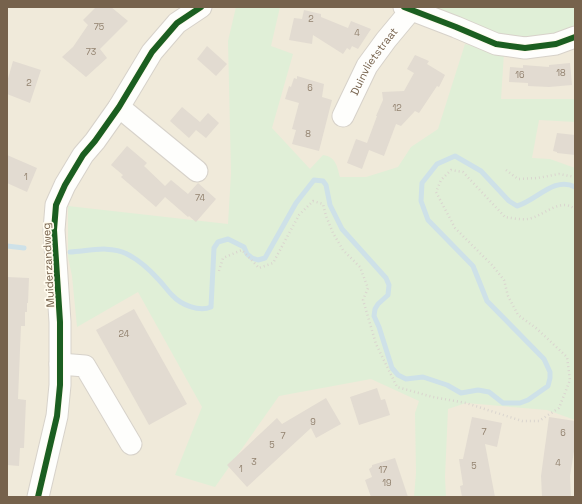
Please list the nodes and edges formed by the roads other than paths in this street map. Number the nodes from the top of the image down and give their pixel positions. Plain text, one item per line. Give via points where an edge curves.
1 (201, 7) edge
2 (408, 8) edge
3 (575, 37) edge
4 (119, 107) junction
5 (343, 116) dead end
6 (197, 172) dead end
7 (60, 364) junction
8 (131, 444) dead end
9 (38, 497) edge

1 - 4 street, Muiderzandweg via 177,24 152,52
2 - 3 street, Duinvlietstraat via 496,44 525,48 556,44
2 - 5 street, Duinvlietstraat via 367,66
4 - 6 street
4 - 7 street, Muiderzandweg via 83,155 56,206 54,230
7 - 8 street via 85,366
7 - 9 street, Muiderzandweg via 57,416

